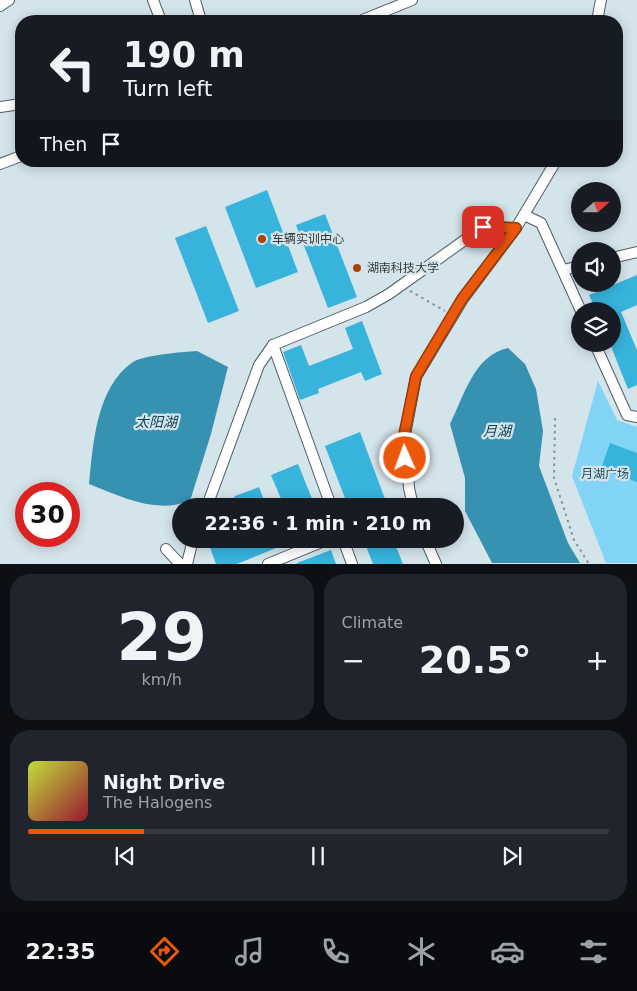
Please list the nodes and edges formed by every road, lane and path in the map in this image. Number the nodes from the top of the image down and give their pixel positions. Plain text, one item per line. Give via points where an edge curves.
1 (9, 0) edge
2 (153, 0) edge
3 (195, 0) edge
4 (412, 0) edge
5 (601, 0) edge
6 (0, 6) edge
7 (159, 15) edge
8 (199, 15) edge
9 (375, 15) edge
10 (598, 15) edge
11 (15, 105) edge
12 (0, 107) edge
13 (15, 158) edge
14 (0, 164) edge
15 (552, 167) edge
16 (524, 215) junction
17 (516, 228) junction
18 (637, 252) edge
19 (621, 256) edge
20 (571, 268) edge
21 (563, 270) junction
22 (420, 295) dead end
23 (577, 302) edge
24 (453, 316) junction
25 (273, 345) junction
26 (599, 352) edge
27 (637, 417) edge
28 (555, 418) dead end
29 (210, 498) edge
30 (328, 498) edge
31 (412, 498) edge
32 (191, 548) edge
33 (307, 548) edge
34 (346, 548) edge
35 (430, 548) edge
36 (166, 549) dead end
37 (180, 564) edge
38 (187, 564) edge
39 (268, 564) edge
40 (352, 564) edge
41 (436, 564) edge
42 (588, 564) edge

1 - 6 street
2 - 7 street
3 - 8 street
4 - 9 street
5 - 10 street
11 - 12 street
13 - 14 street
15 - 16 street
16 - 17 street
16 - 21 street via 541,223
17 - 24 street via 462,299
17 - 25 street via 483,227 366,307
18 - 19 street
20 - 21 street
21 - 23 street
22 - 24 path
24 - 31 street via 416,376 407,412 405,458
25 - 29 street via 259,365
25 - 30 street
26 - 27 street via 627,415
28 - 42 path via 554,478 574,540
32 - 38 street
33 - 39 street
34 - 40 street
35 - 41 street
36 - 37 street

